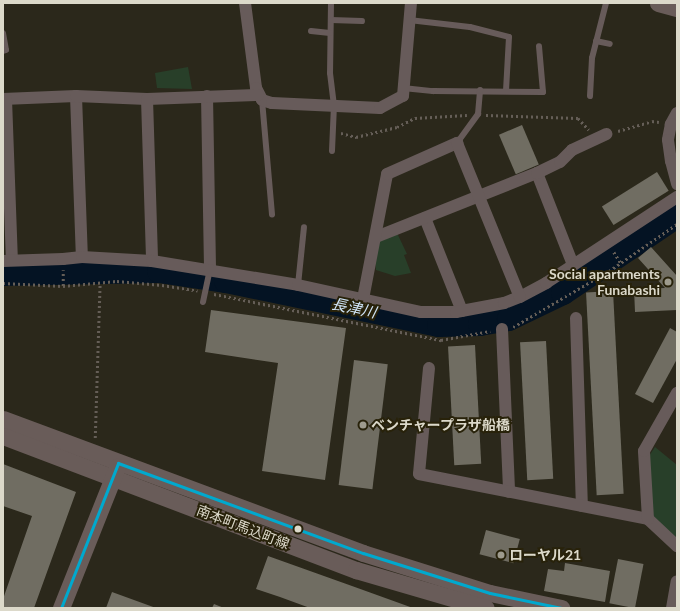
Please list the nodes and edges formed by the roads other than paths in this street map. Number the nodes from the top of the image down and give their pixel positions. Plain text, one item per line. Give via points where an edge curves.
1 (245, 3) edge
2 (331, 3) edge
3 (411, 3) edge
4 (606, 3) edge
5 (658, 3) edge
6 (677, 8) edge
7 (331, 20) junction
8 (409, 20) junction
9 (362, 21) dead end
10 (311, 31) dead end
11 (3, 33) edge
12 (330, 33) junction
13 (596, 41) junction
14 (610, 44) dead end
15 (539, 46) dead end
16 (3, 51) edge
17 (403, 88) junction
18 (480, 90) junction
19 (506, 91) junction
20 (76, 96) junction
21 (207, 96) junction
22 (590, 96) dead end
23 (260, 98) junction
24 (5, 99) edge
25 (147, 99) junction
26 (334, 105) junction
27 (677, 113) edge
28 (606, 134) road end
29 (457, 143) junction
30 (332, 151) dead end
31 (537, 173) junction
32 (677, 184) edge
33 (478, 196) junction
34 (677, 197) edge
35 (272, 215) dead end
36 (425, 218) junction
37 (304, 227) dead end
38 (376, 237) junction
39 (82, 257) junction
40 (8, 260) edge
41 (152, 261) junction
42 (573, 265) junction
43 (210, 270) junction
44 (298, 285) junction
45 (520, 297) junction
46 (363, 299) junction
47 (202, 302) dead end
48 (462, 311) junction
49 (576, 318) dead end
50 (502, 329) dead end
51 (429, 368) dead end
52 (677, 393) edge
53 (3, 419) edge
54 (3, 436) edge
55 (115, 470) junction
56 (509, 492) junction
57 (582, 506) junction
58 (648, 519) junction
59 (677, 546) edge
60 (363, 553) junction
61 (356, 570) junction
62 (677, 581) edge
63 (488, 603) edge
64 (61, 608) edge
65 (561, 608) edge
66 (672, 608) edge

1 - 23 street
2 - 7 lane
3 - 8 street
4 - 13 lane
5 - 6 street
7 - 9 lane
7 - 12 lane
8 - 17 street
8 - 19 lane via 470,27 509,37
10 - 12 lane
11 - 16 lane via 6,50
12 - 26 lane via 330,73
13 - 14 lane
13 - 22 lane via 592,58
15 - 19 lane via 544,92
17 - 18 lane via 433,91
17 - 26 street via 403,96 380,108
18 - 19 lane
18 - 29 lane via 478,114
20 - 24 street
20 - 25 street
20 - 39 street
21 - 23 street
21 - 25 street
21 - 43 street
23 - 26 street via 272,104
23 - 35 lane
24 - 40 street
25 - 41 street
26 - 30 lane
27 - 32 street via 671,124 668,140
28 - 31 street via 572,150 560,162
29 - 33 street
29 - 38 street via 387,174
31 - 33 street
31 - 42 street
33 - 36 street
33 - 45 street
34 - 42 street
36 - 38 street
36 - 48 street
37 - 44 lane
38 - 46 street
39 - 40 street
39 - 41 street
41 - 43 street
42 - 45 street
43 - 44 street
43 - 47 lane
44 - 46 street
45 - 48 street via 504,303
46 - 48 street via 421,312
49 - 57 street
50 - 56 street
51 - 56 street via 419,474
52 - 58 street via 644,451
53 - 55 street, 南本町馬込町線
54 - 55 street, 南本町馬込町線
55 - 60 street, 南本町馬込町線
55 - 61 street, 南本町馬込町線
55 - 64 street
56 - 57 street
57 - 58 street
58 - 59 street
60 - 61 street
60 - 63 street, 南本町馬込町線
61 - 63 street, 南本町馬込町線
62 - 66 street
63 - 65 street, 南本町馬込町線

